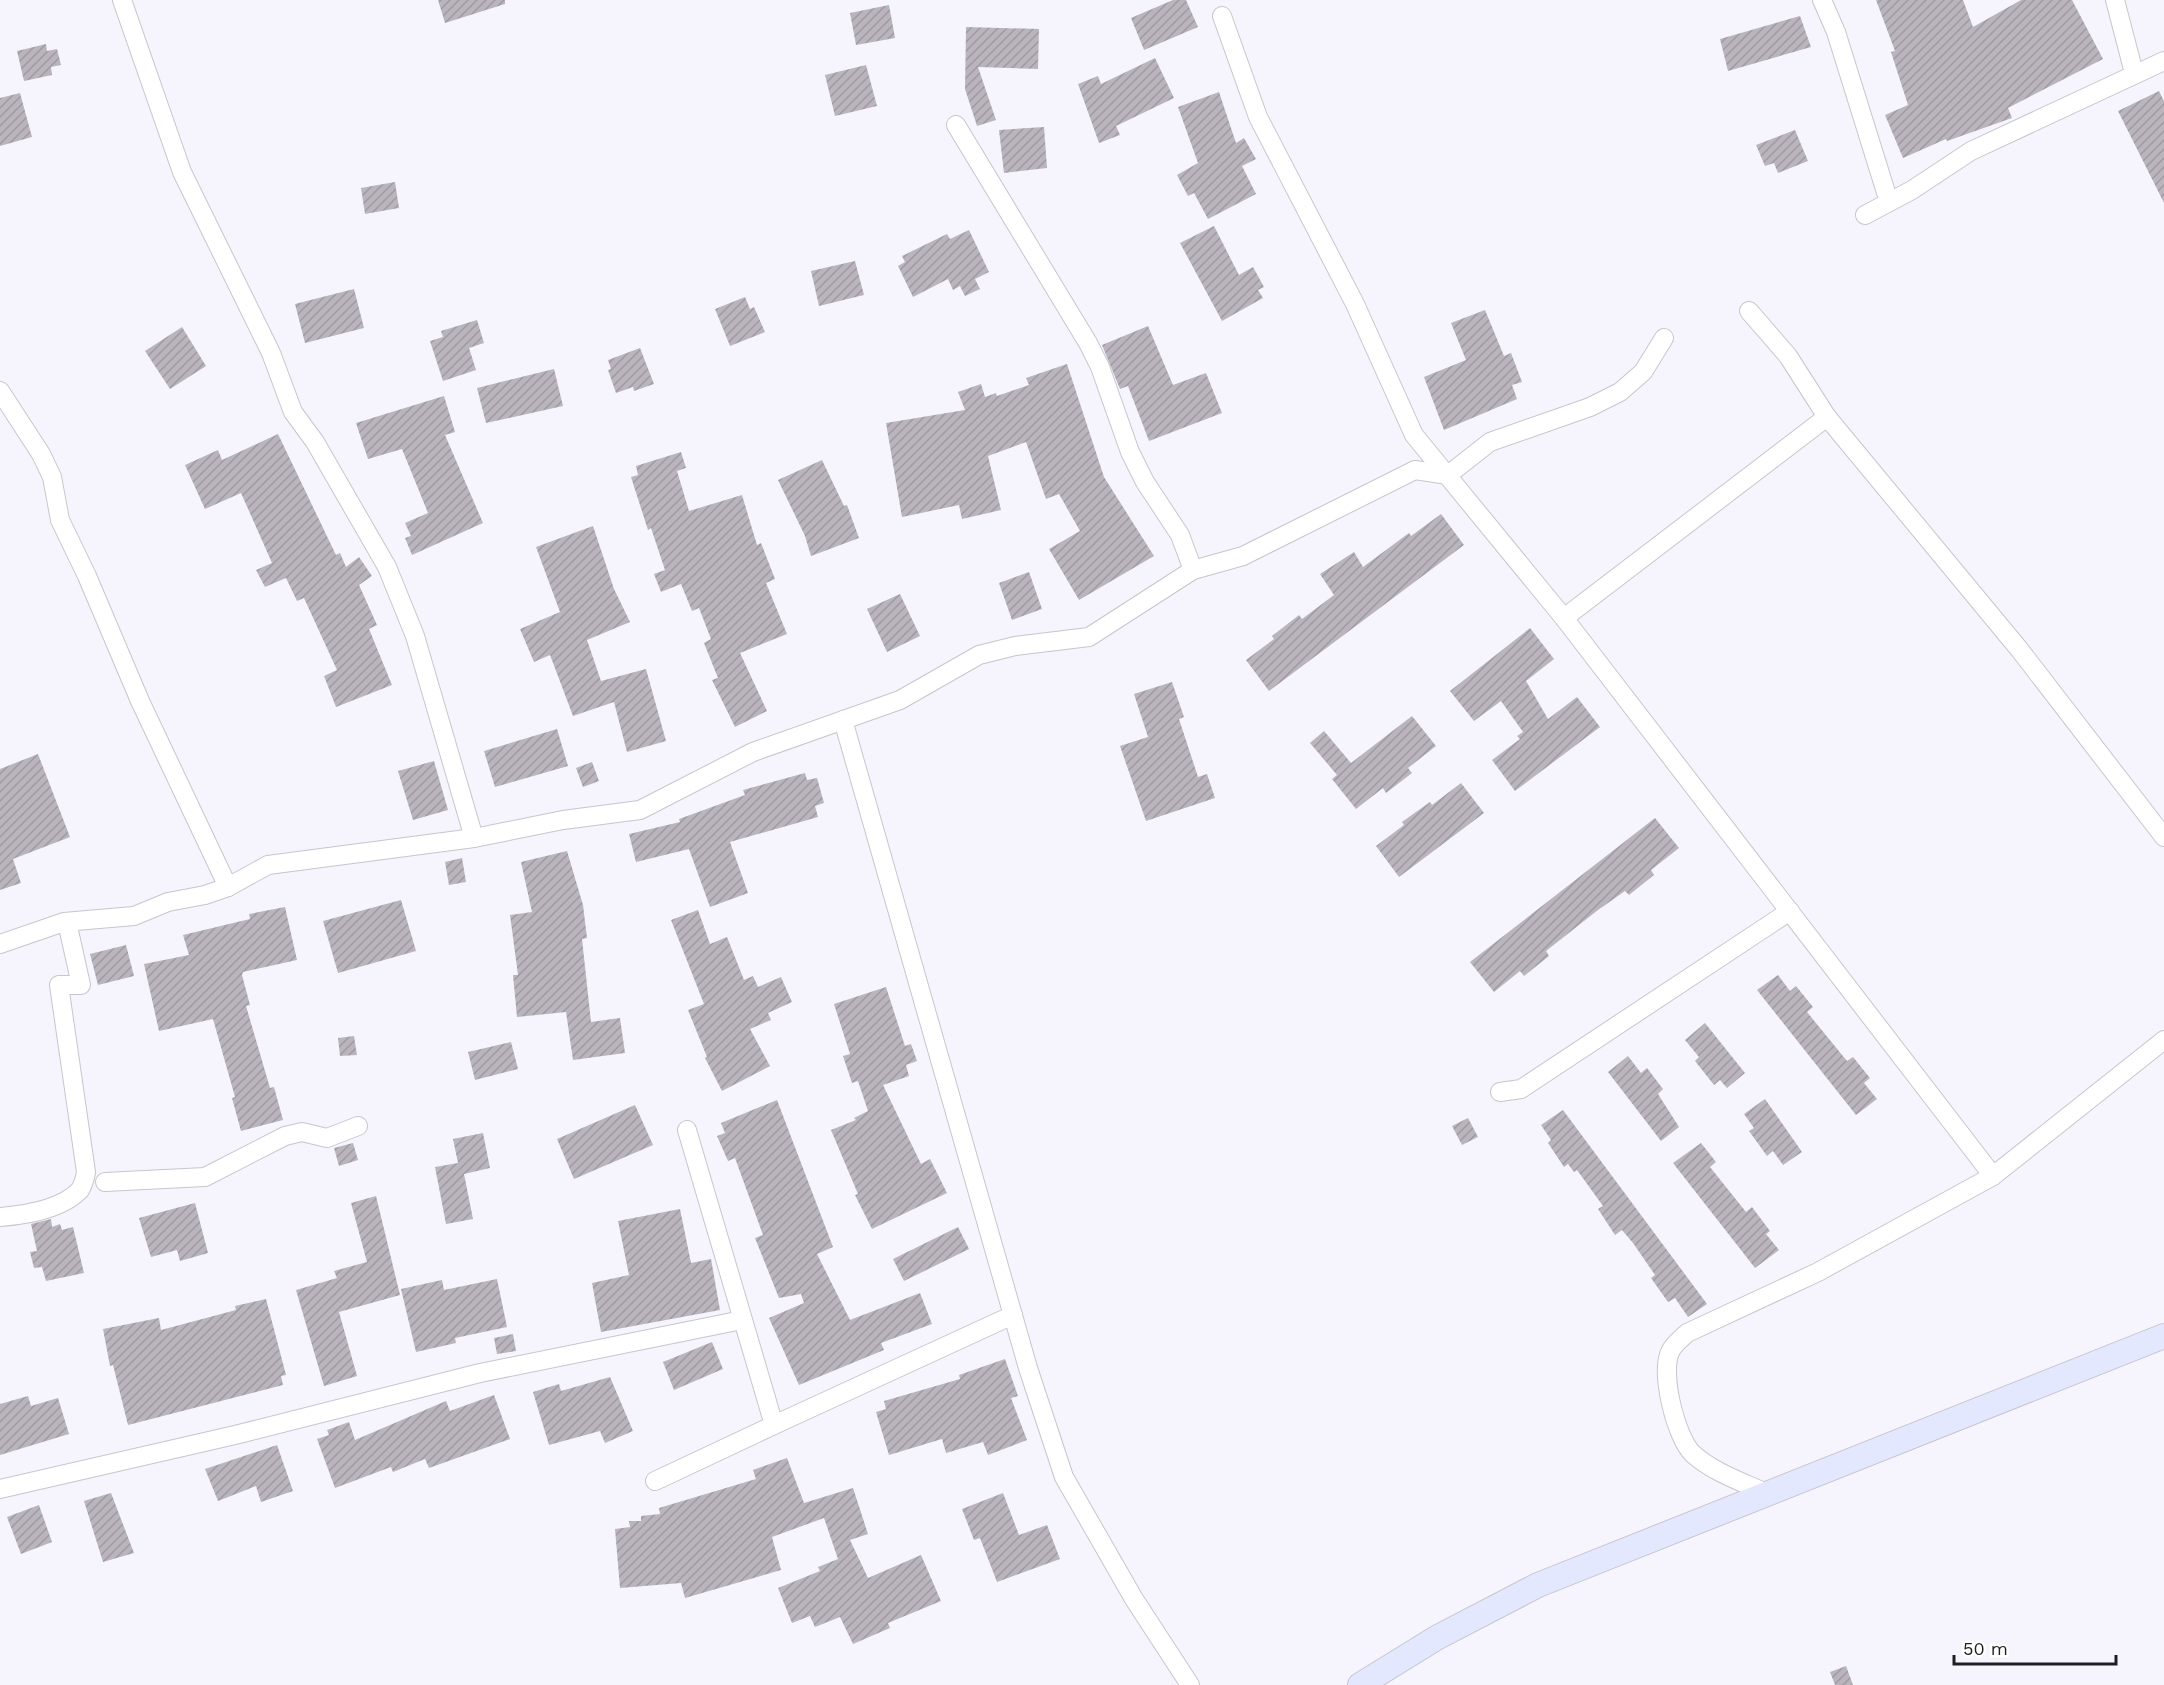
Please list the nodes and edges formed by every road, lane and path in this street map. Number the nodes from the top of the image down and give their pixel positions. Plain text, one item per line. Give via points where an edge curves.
1 (122, 0) edge
2 (1822, 0) edge
3 (2115, 0) edge
4 (1222, 16) dead end
5 (2164, 61) edge
6 (2134, 74) junction
7 (956, 125) dead end
8 (1888, 202) junction
9 (1865, 215) dead end
10 (1749, 311) dead end
11 (1664, 338) dead end
12 (0, 391) edge
13 (1827, 417) junction
14 (1448, 475) junction
15 (1193, 570) junction
16 (1564, 618) junction
17 (843, 720) junction
18 (2164, 837) edge
19 (474, 838) junction
20 (228, 887) junction
21 (1790, 911) junction
22 (68, 922) junction
23 (0, 944) edge
24 (2164, 1040) edge
25 (1500, 1092) dead end
26 (358, 1126) dead end
27 (687, 1130) dead end
28 (1993, 1176) junction
29 (84, 1180) junction
30 (0, 1217) edge
31 (1013, 1315) junction
32 (742, 1320) junction
33 (2164, 1336) edge
34 (774, 1425) junction
35 (655, 1481) dead end
36 (0, 1489) edge
37 (1766, 1493) junction
38 (1190, 1685) edge
39 (1360, 1685) edge

1 - 19 street via 182,172 266,343 293,412 315,442 387,567 415,636
2 - 8 street via 1836,32
3 - 6 street
4 - 14 street via 1258,117 1355,304 1414,435
5 - 6 street
6 - 8 street via 1971,150
7 - 15 street via 1088,343 1130,452 1180,535
8 - 9 street
10 - 13 street via 1788,356
11 - 14 street via 1643,372 1620,392 1590,407 1490,442
12 - 20 street via 52,477 60,520
13 - 16 street
13 - 18 street via 2019,649
14 - 15 street via 1415,470 1243,556
14 - 16 street
15 - 17 street via 1089,637 979,654 900,700
16 - 21 street
17 - 19 street via 753,752 640,810
17 - 31 street
19 - 20 street via 268,865
20 - 22 street via 168,902 134,916
21 - 25 street via 1521,1089
21 - 28 street
22 - 23 street
22 - 29 street via 81,985 58,985
24 - 28 street
26 - 29 street via 327,1138 302,1132 285,1136 205,1178
27 - 32 street
28 - 37 street via 1818,1272 1687,1333 1670,1350 1667,1380 1675,1420 1692,1453
29 - 30 street via 68,1200 45,1209
31 - 34 street
31 - 38 street via 1064,1477 1134,1599
32 - 34 street
32 - 36 street via 480,1373
33 - 37 main road
34 - 35 street
37 - 39 main road via 1538,1585 1438,1637

